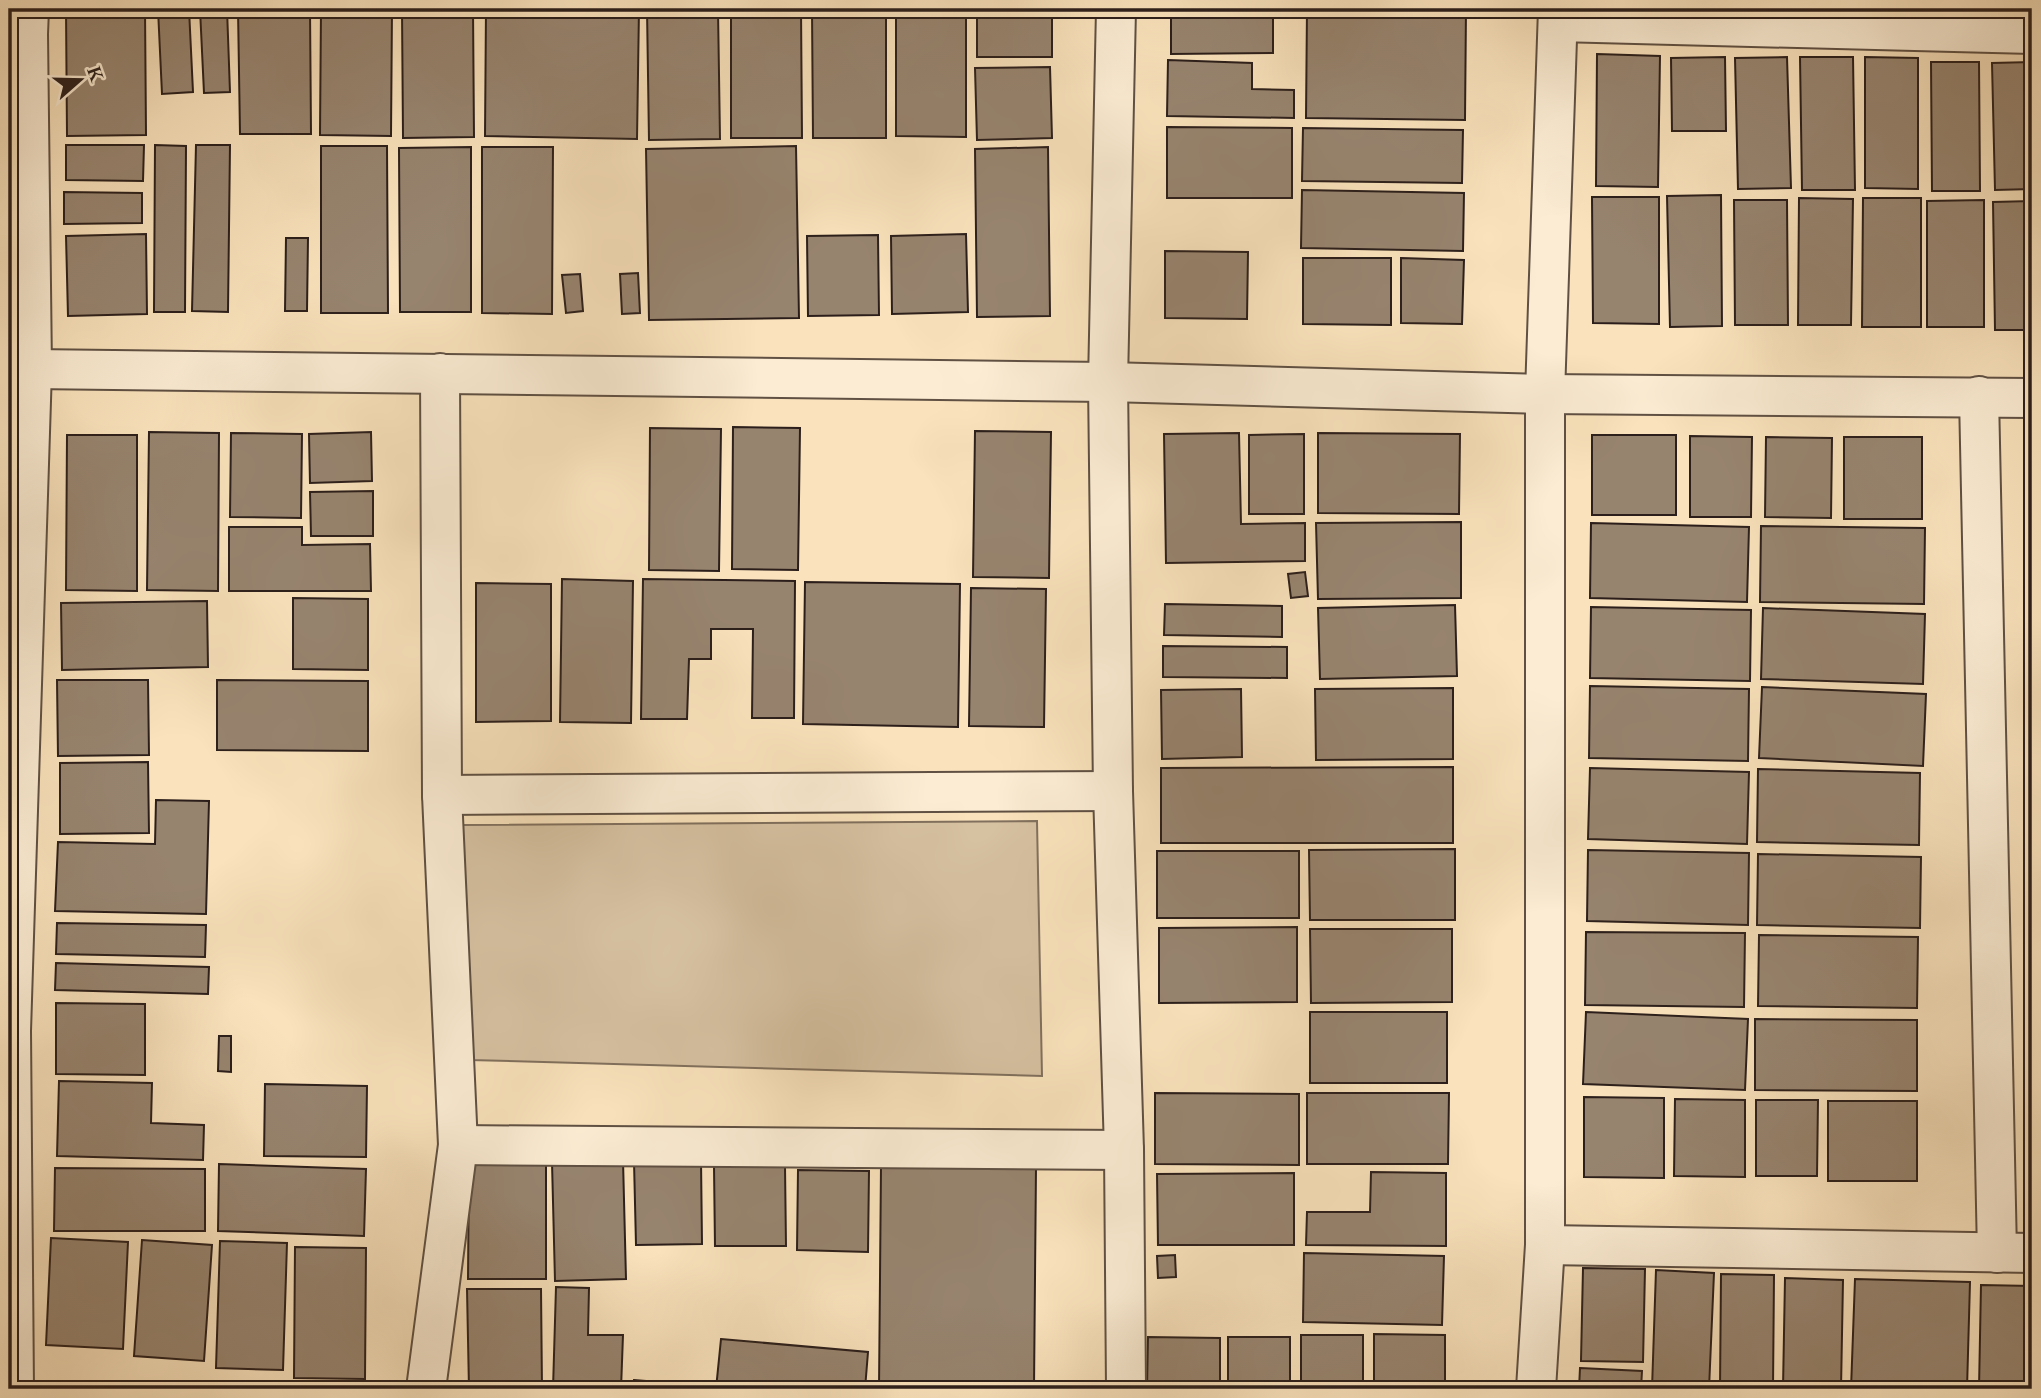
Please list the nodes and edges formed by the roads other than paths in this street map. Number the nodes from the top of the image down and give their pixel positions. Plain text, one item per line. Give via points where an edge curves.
1 (1116, 9) edge
2 (1558, 15) edge
3 (22, 24) edge
4 (2015, 26) edge
5 (32, 369) junction
6 (440, 373) junction
7 (1108, 382) junction
8 (1545, 394) junction
9 (1979, 396) junction
10 (2032, 398) edge
11 (1113, 791) junction
12 (442, 795) junction
13 (10, 1031) edge
14 (458, 1145) junction
15 (1124, 1150) junction
16 (1545, 1245) junction
17 (2015, 1253) edge
18 (14, 1389) edge
19 (426, 1389) edge
20 (1126, 1389) edge
21 (1535, 1389) edge

1 - 7 street
2 - 4 street
2 - 8 street
3 - 5 street
5 - 6 street
5 - 13 street
6 - 7 street
6 - 12 street
7 - 8 street
7 - 11 street
8 - 9 street
8 - 16 street
9 - 10 street
9 - 17 street
11 - 12 street
11 - 15 street
12 - 14 street
13 - 18 street
14 - 15 street
14 - 19 street
15 - 20 street
16 - 17 street
16 - 21 street

